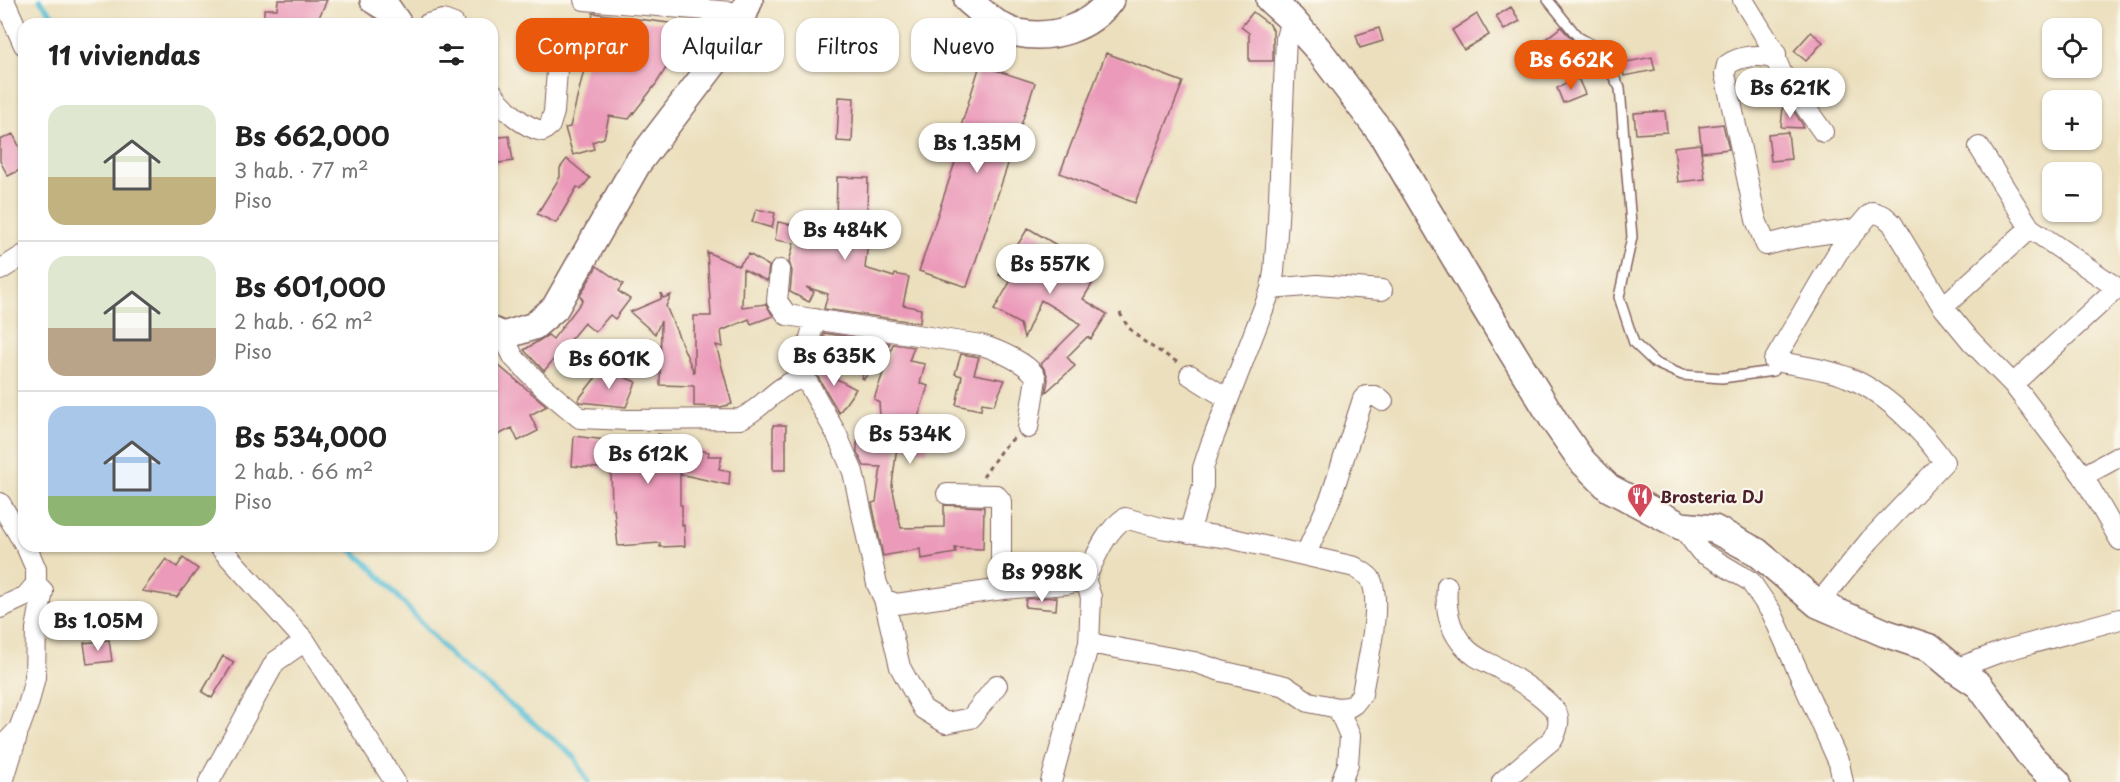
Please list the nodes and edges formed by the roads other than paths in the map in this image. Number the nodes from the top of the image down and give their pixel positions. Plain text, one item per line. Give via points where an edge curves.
1 (4, 0) edge
2 (584, 0) edge
3 (968, 0) edge
4 (1110, 0) edge
5 (1270, 0) edge
6 (1548, 0) edge
7 (1743, 0) edge
8 (747, 7) edge
9 (1291, 19) junction
10 (18, 32) edge
11 (1776, 60) junction
12 (558, 72) edge
13 (498, 98) edge
14 (1823, 132) dead end
15 (1979, 147) dead end
16 (2030, 228) junction
17 (1856, 229) junction
18 (18, 259) edge
19 (0, 270) edge
20 (780, 270) dead end
21 (1271, 289) junction
22 (2118, 289) edge
23 (1382, 290) dead end
24 (1943, 307) junction
25 (814, 319) junction
26 (498, 334) edge
27 (498, 335) edge
28 (1774, 361) junction
29 (1190, 375) road end
30 (799, 379) junction
31 (2013, 384) junction
32 (1229, 397) junction
33 (1383, 401) dead end
34 (1028, 428) road end
35 (2120, 456) edge
36 (2082, 476) junction
37 (956, 494) road end
38 (2, 509) edge
39 (1681, 526) junction
40 (1189, 533) junction
41 (18, 534) edge
42 (2120, 540) edge
43 (28, 552) edge
44 (224, 552) edge
45 (1306, 554) junction
46 (1084, 579) junction
47 (36, 584) junction
48 (1447, 586) dead end
49 (1004, 589) junction
50 (884, 599) junction
51 (1818, 604) junction
52 (0, 608) edge
53 (2120, 619) edge
54 (305, 641) junction
55 (1089, 644) junction
56 (1955, 669) junction
57 (997, 685) dead end
58 (1338, 708) junction
59 (19, 729) junction
60 (0, 749) edge
61 (3, 782) edge
62 (209, 782) edge
63 (395, 782) edge
64 (1051, 782) edge
65 (1341, 782) edge
66 (1502, 782) edge
67 (1843, 782) edge
68 (2057, 782) edge

1 - 10 street
2 - 8 street
3 - 4 main road via 990,20 1017,33 1042,34 1076,28 1101,12
5 - 9 main road
6 - 28 lane via 1578,37 1596,47 1620,88 1632,237 1619,297 1634,343 1656,363 1682,375 1722,378 1773,371
7 - 11 street
8 - 26 main road via 727,46 637,164 555,308 534,327
9 - 21 street via 1286,38
9 - 39 main road via 1382,134 1494,323 1582,461 1609,488
11 - 14 street
11 - 17 street via 1769,56 1735,59 1727,65 1725,74 1756,220 1766,245
12 - 13 street via 550,125 543,130 526,124
15 - 16 street
16 - 22 street
16 - 24 street
17 - 24 street via 1873,212 1892,223
17 - 28 street via 1838,252
18 - 19 street
20 - 25 street via 777,301 787,315
21 - 23 street via 1317,285
21 - 32 street
22 - 31 street
24 - 31 street
25 - 30 street
25 - 34 street via 981,345 1010,357 1032,370 1036,378
27 - 30 street via 514,358 580,418 741,419
28 - 51 street via 1847,376 1880,396 1908,420 1930,440 1944,462 1870,540
29 - 32 street
30 - 50 street via 808,383 853,471 877,584
31 - 36 street
32 - 40 street via 1203,468 1203,486
33 - 45 street via 1375,396 1363,399 1331,497
35 - 36 street
36 - 42 street
37 - 49 street via 996,495 1001,501
38 - 41 street
39 - 51 main road via 1714,529 1757,552
39 - 67 street via 1701,552 1750,581 1772,614 1839,763
40 - 45 street
40 - 46 street via 1125,518 1107,537
43 - 47 street via 36,569
44 - 54 street
45 - 58 street via 1355,567 1369,578 1373,590 1375,624 1362,693 1354,704
46 - 49 street
46 - 55 street via 1091,597
47 - 52 street via 26,596
47 - 59 street via 43,591 36,629 36,677
48 - 66 street via 1449,619 1465,648 1533,692 1558,718 1554,739
49 - 50 street via 896,604
50 - 57 street via 900,667 923,709 946,723 971,718
51 - 56 main road via 1930,648
53 - 56 street via 2003,651
54 - 62 street via 275,662
54 - 63 street
55 - 58 street via 1194,662 1286,686 1309,702
55 - 64 street
56 - 68 main road via 1979,685 2032,758
58 - 65 street via 1350,736 1348,764
59 - 60 street
59 - 61 street

